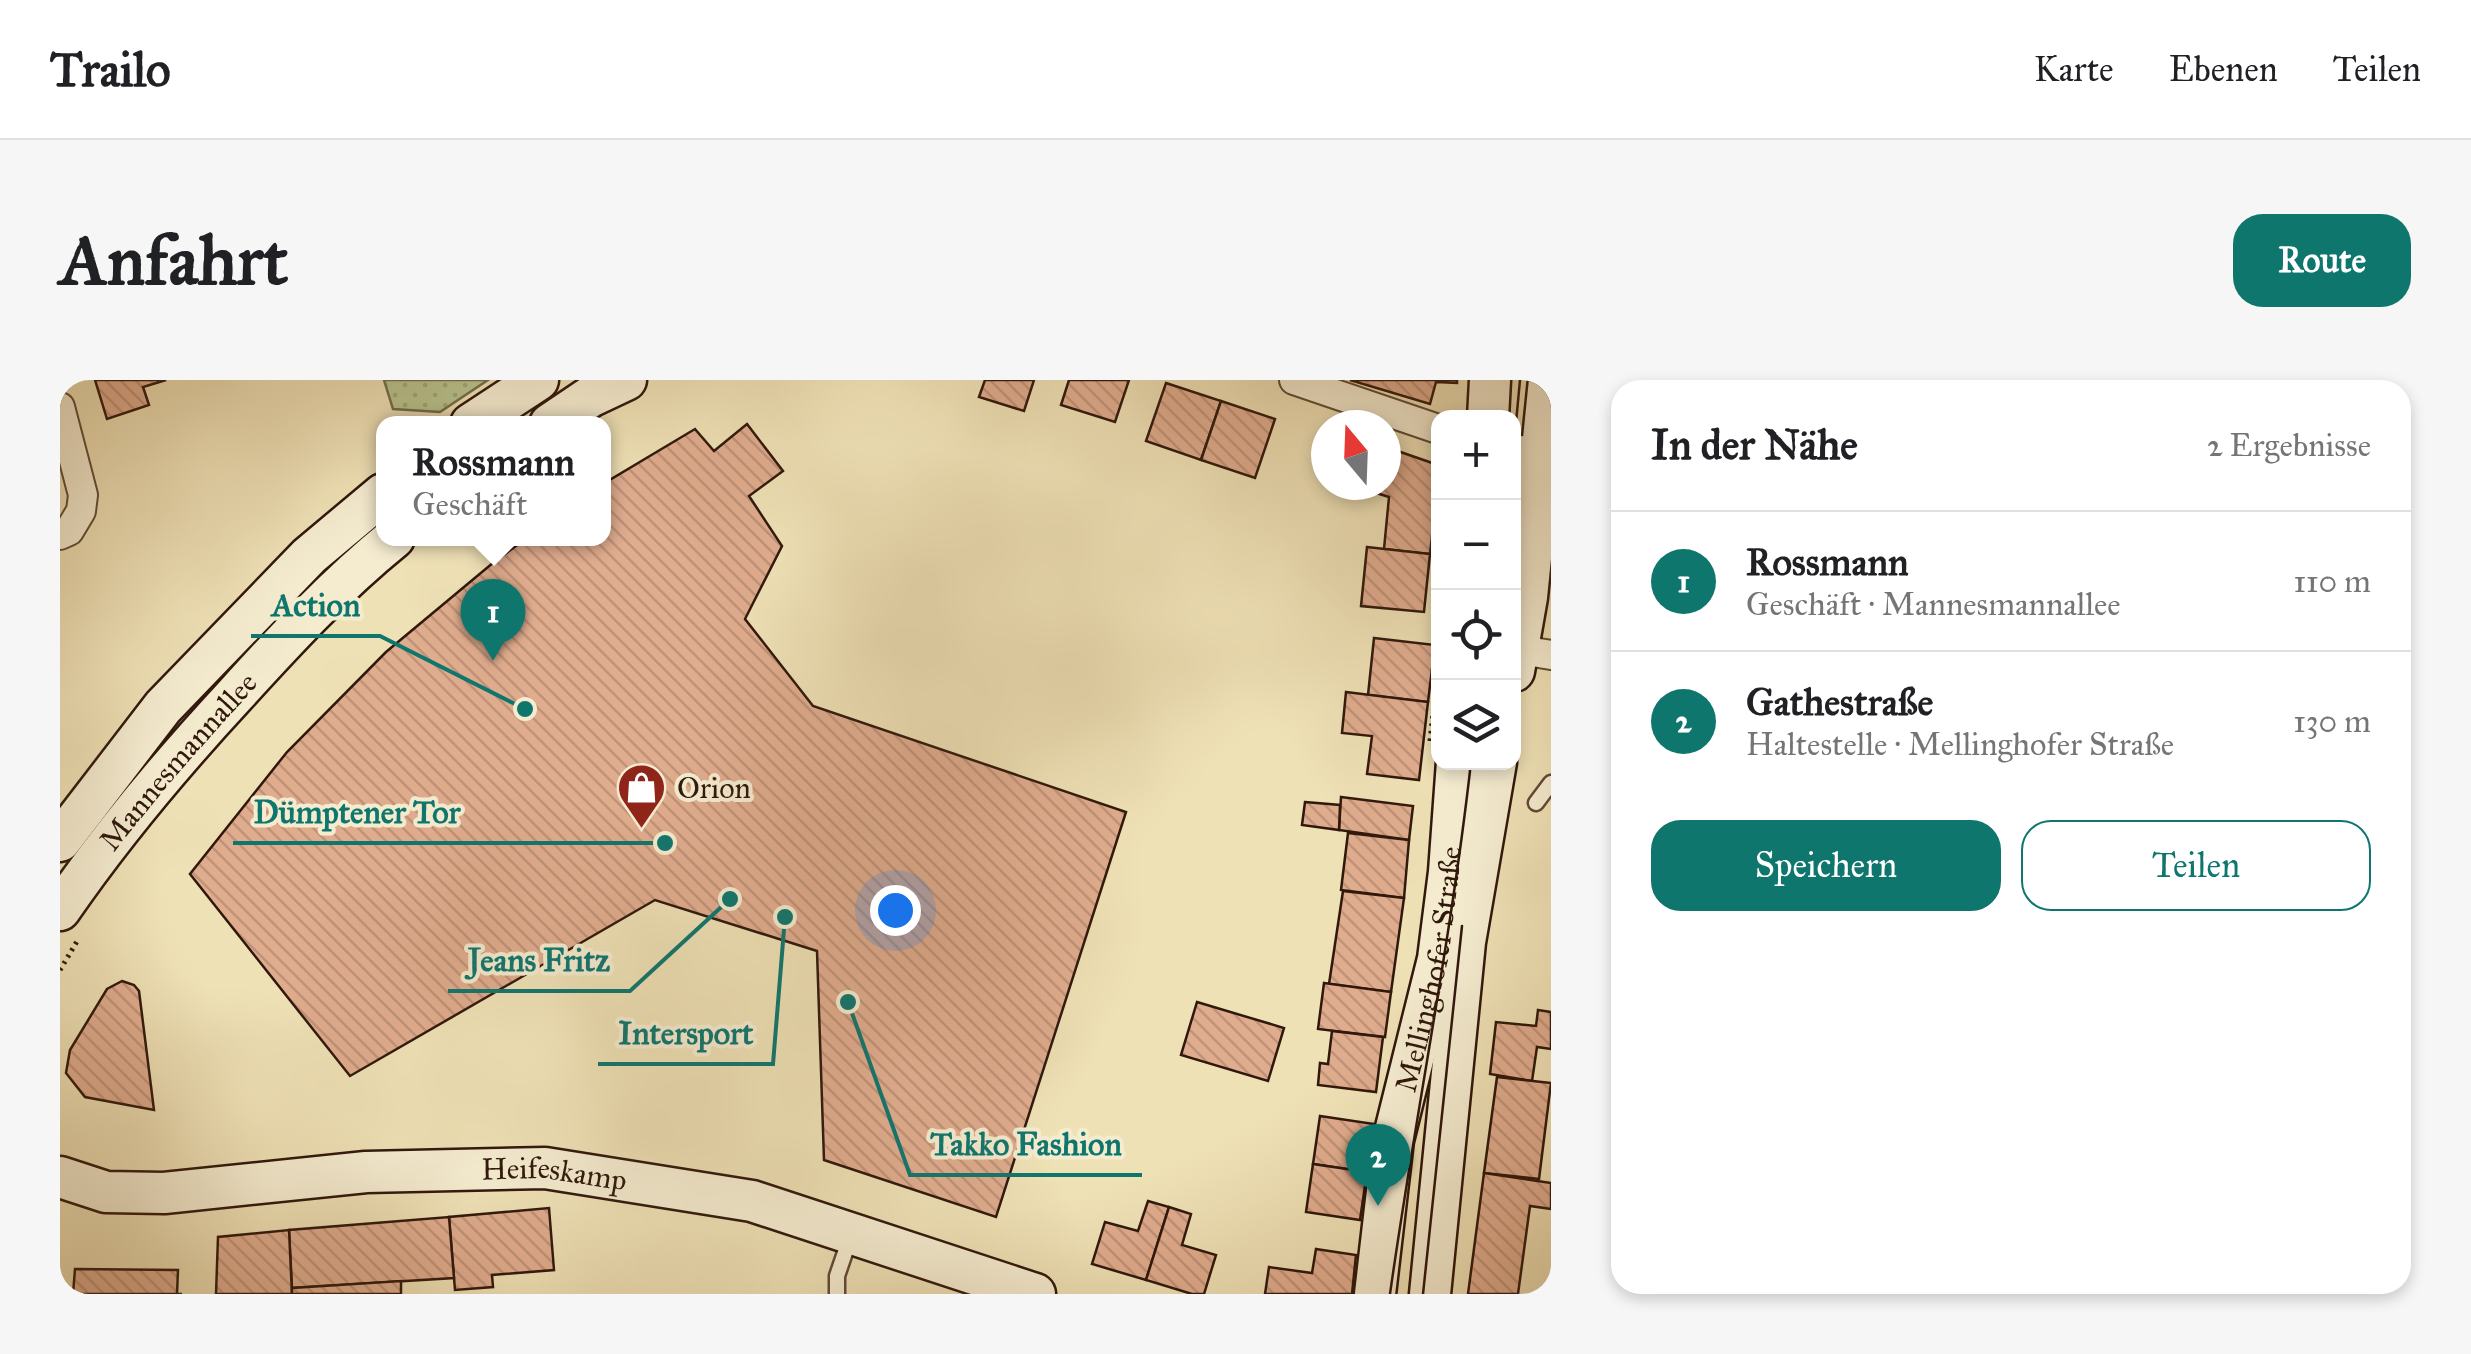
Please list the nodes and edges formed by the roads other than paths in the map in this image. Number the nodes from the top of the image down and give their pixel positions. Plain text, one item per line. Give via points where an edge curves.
1 (538, 380) edge
2 (626, 380) edge
3 (1294, 380) edge
4 (1490, 380) edge
5 (1549, 380) edge
6 (60, 407) edge
7 (1488, 410) edge
8 (482, 416) edge
9 (562, 416) edge
10 (1431, 427) edge
11 (1527, 451) edge
12 (376, 500) edge
13 (60, 534) edge
14 (384, 546) edge
15 (1524, 656) edge
16 (1456, 770) edge
17 (1495, 770) edge
18 (1551, 783) edge
19 (1536, 803) dead end
20 (60, 841) edge
21 (60, 910) edge
22 (1404, 1094) junction
23 (60, 1177) edge
24 (851, 1234) junction
25 (837, 1294) edge
26 (1034, 1294) edge
27 (1375, 1294) edge
28 (1402, 1294) edge
29 (1430, 1294) edge

1 - 8 street
2 - 9 street
3 - 10 street
4 - 7 street
5 - 11 street
6 - 13 street via 82,494 81,512
11 - 15 street
12 - 20 street, Mannesmannallee via 309,556 163,707
14 - 21 street, Mannesmannallee via 189,745 109,839
16 - 22 street, Mellinghofer Straße via 1438,959
17 - 29 street, Mellinghofer Straße via 1466,942
18 - 19 lane
22 - 27 street, Mellinghofer Straße
22 - 28 street via 1418,1184
23 - 24 street, Heifeskamp via 106,1192 164,1193 366,1172 545,1168 752,1202
24 - 25 lane via 836,1276
24 - 26 street, Heifeskamp

